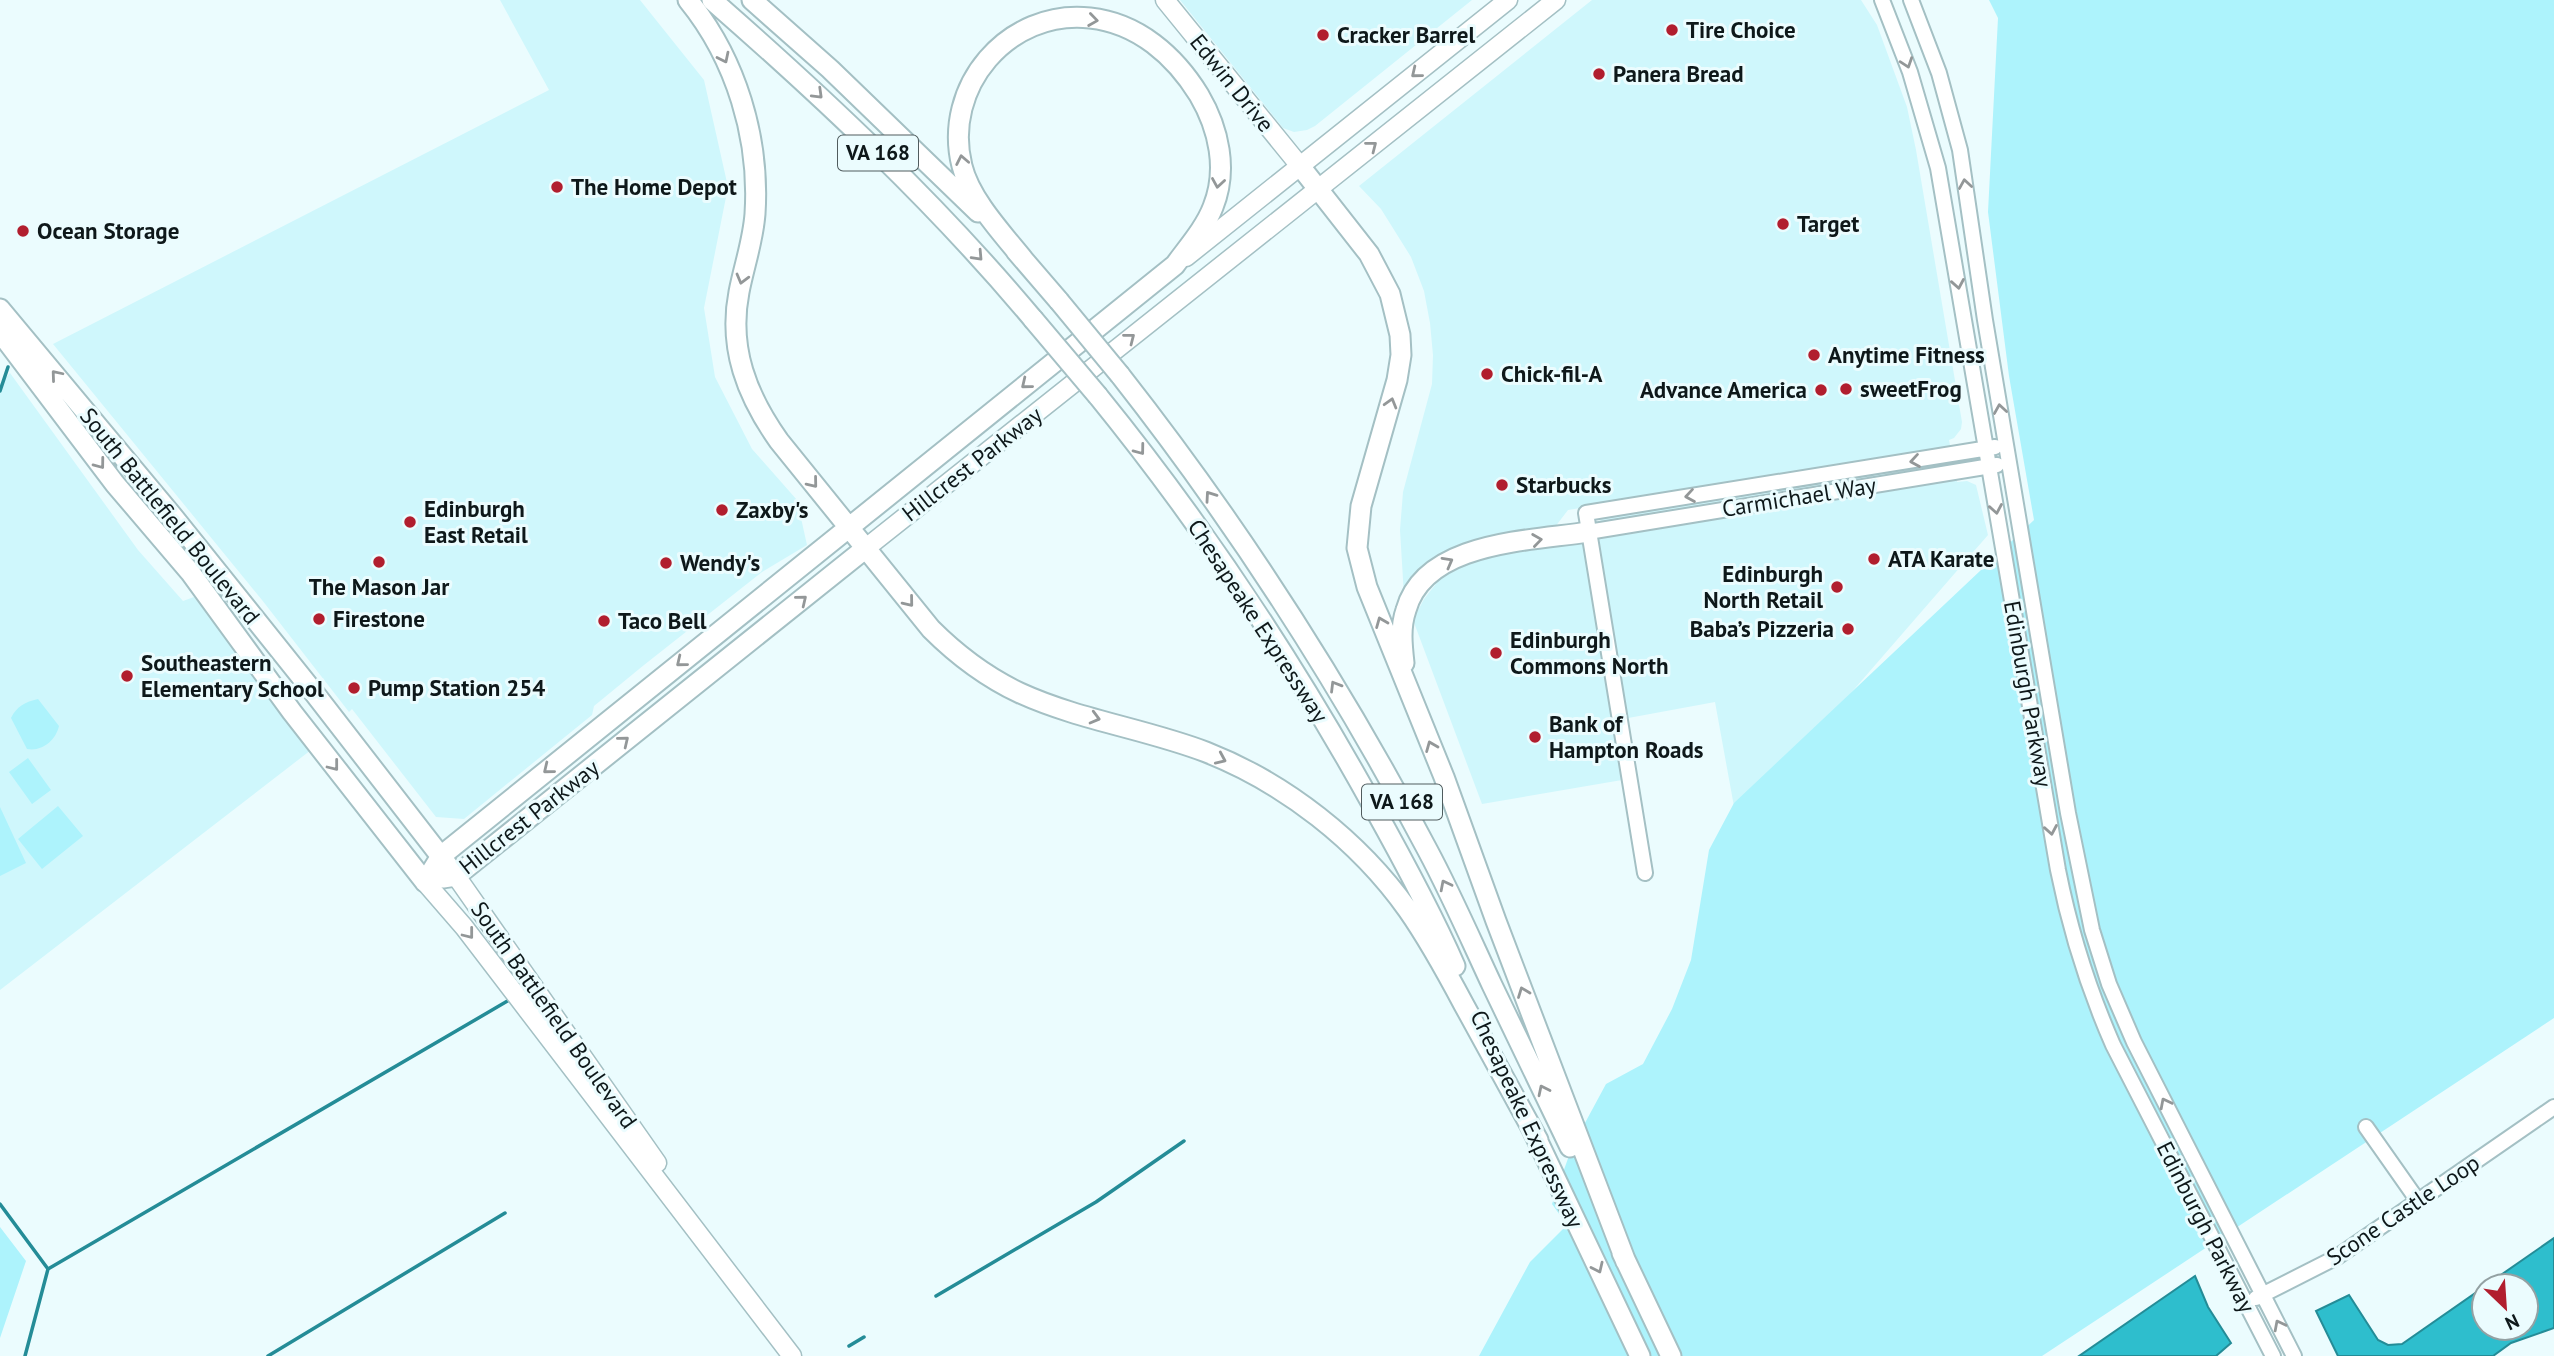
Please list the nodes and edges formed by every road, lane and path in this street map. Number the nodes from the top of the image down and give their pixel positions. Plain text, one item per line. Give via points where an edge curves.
1 (688, 0) edge
2 (712, 0) edge
3 (752, 0) edge
4 (1165, 0) edge
5 (1508, 0) edge
6 (1556, 0) edge
7 (1881, 0) edge
8 (1911, 0) edge
9 (1300, 166) junction
10 (1319, 189) junction
11 (1023, 258) junction
12 (1175, 265) junction
13 (0, 309) edge
14 (0, 332) edge
15 (2006, 446) junction
16 (1986, 449) junction
17 (2009, 463) junction
18 (1989, 466) junction
19 (1587, 522) junction
20 (849, 526) junction
21 (866, 548) junction
22 (1407, 685) junction
23 (441, 856) junction
24 (1645, 873) dead end
25 (456, 876) junction
26 (425, 882) junction
27 (2554, 1107) edge
28 (2366, 1127) dead end
29 (1538, 1140) junction
30 (2418, 1201) junction
31 (1626, 1262) junction
32 (2263, 1295) junction
33 (2245, 1303) junction
34 (754, 1305) junction
35 (792, 1356) edge
36 (1640, 1356) edge
37 (1671, 1356) edge
38 (2273, 1356) edge
39 (2294, 1356) edge

1 -> 20 highway via 730,70 752,149 755,215 735,324 740,367 762,418
2 -> 29 highway, Chesapeake Expressway / VA 168, bridge via 798,75 964,241 1098,396 1187,512 1340,747 1439,930
3 - 11 highway, Chesapeake Expressway / VA 168 via 955,188
4 - 9 main road, Edwin Drive
5 -> 9 main road, Hillcrest Parkway
10 -> 6 main road, Hillcrest Parkway
7 -> 16 street, Edinburgh Parkway via 1934,149
15 -> 8 street, Edinburgh Parkway via 1957,140 1939,73
9 - 10 highway
9 - 12 main road, Hillcrest Parkway
21 -> 10 main road, Hillcrest Parkway
22 -> 10 highway via 1367,587 1357,548 1361,506 1397,380 1400,335 1390,294 1369,254
11 -> 12 highway via 984,212 962,167 959,123 964,103 986,59 1021,31 1053,20 1090,18 1125,27 1171,58 1198,94 1216,131 1222,160 1213,208
31 -> 11 highway, Chesapeake Expressway / VA 168, bridge via 1452,898 1333,682 1167,435
12 -> 20 highway, Hillcrest Parkway
23 -> 13 highway, South Battlefield Boulevard via 175,519
14 -> 26 highway, South Battlefield Boulevard via 115,484 190,572
15 - 16 street, Carmichael Way
15 - 17 street, Edinburgh Parkway
16 - 18 street, Edinburgh Parkway
16 -> 19 street, Carmichael Way
17 - 18 street, Carmichael Way
32 -> 17 street, Edinburgh Parkway via 2134,1042 2097,949 2078,871
18 - 19 street, Carmichael Way
18 -> 33 street, Edinburgh Parkway via 2058,870 2077,951 2113,1045
22 -> 19 highway via 1401,638 1406,608 1418,585 1444,562 1476,549
19 - 24 street
20 - 21 highway
20 -> 23 highway, Hillcrest Parkway
25 -> 21 highway, Hillcrest Parkway
21 -> 29 highway via 931,629 985,674 1034,699 1185,744 1239,767 1287,795 1346,841 1408,910
31 -> 22 highway
23 - 25 highway, South Battlefield Boulevard
23 - 26 highway, Hillcrest Parkway
25 - 26 highway, Hillcrest Parkway
25 - 34 main road, South Battlefield Boulevard
26 -> 34 main road, South Battlefield Boulevard
27 - 30 street, Scone Castle Loop
28 - 30 street
29 -> 36 highway, Chesapeake Expressway / VA 168
30 - 32 street, Scone Castle Loop via 2337,1257
31 - 37 highway, Chesapeake Expressway / VA 168
32 - 33 street, Scone Castle Loop
39 -> 32 street, Edinburgh Parkway
33 - 38 street, Edinburgh Parkway
34 - 35 main road, South Battlefield Boulevard

